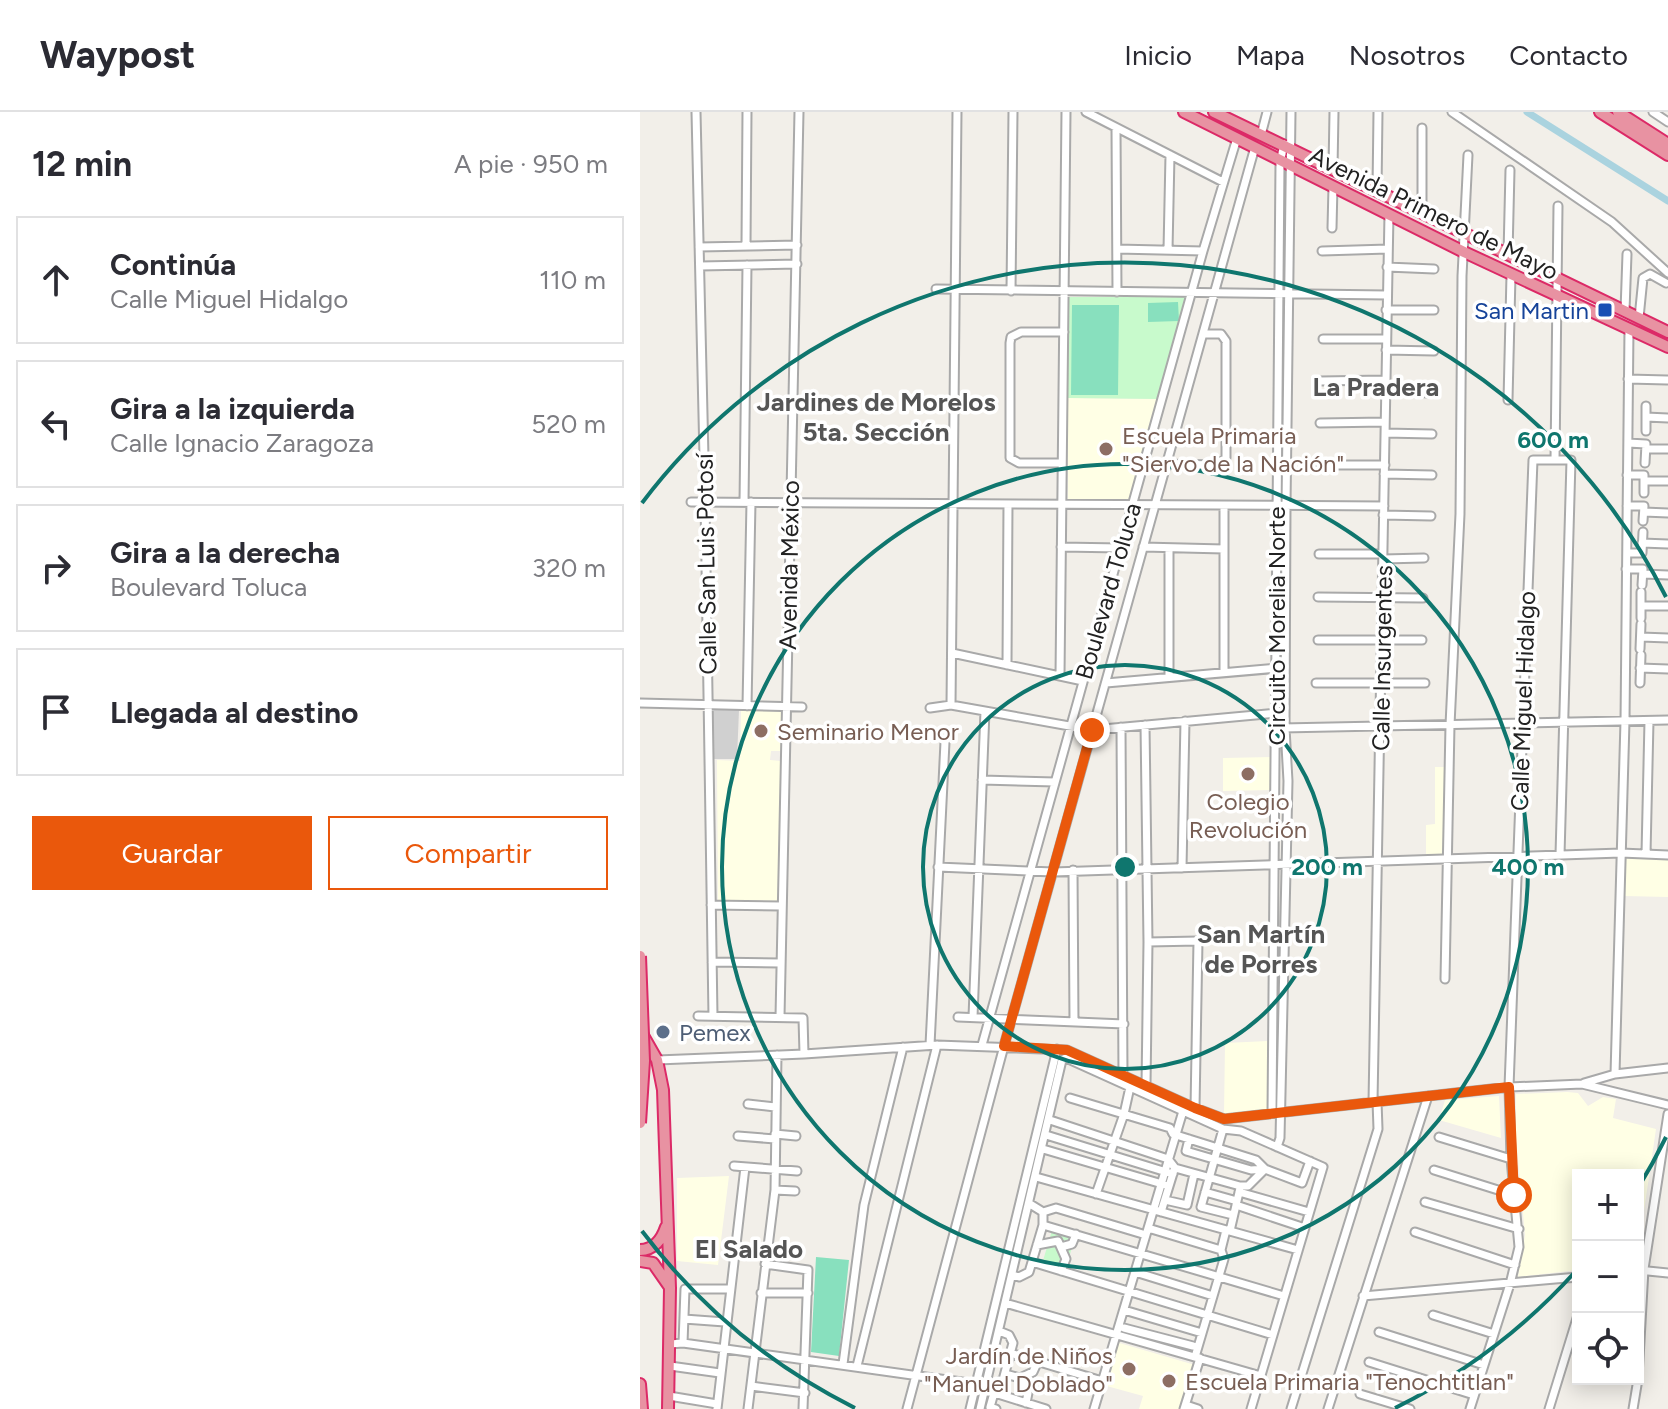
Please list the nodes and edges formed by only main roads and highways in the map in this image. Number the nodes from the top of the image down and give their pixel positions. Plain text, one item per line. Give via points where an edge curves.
1 (1184, 112) edge
2 (1214, 112) edge
3 (1600, 112) edge
4 (1618, 112) edge
5 (1668, 144) edge
6 (1668, 155) edge
7 (1668, 332) edge
8 (1668, 347) edge
9 (640, 956) edge
10 (640, 1030) edge
11 (640, 1123) edge
12 (667, 1224) junction
13 (640, 1250) edge
14 (640, 1261) edge
15 (670, 1288) junction
16 (640, 1384) edge
17 (642, 1409) edge
18 (668, 1409) edge

1 - 8 highway, Avenida Primero de Mayo
2 - 7 highway, Avenida Primero de Mayo
3 - 6 highway
4 - 5 highway
9 - 11 highway, bridge
10 - 12 highway via 657,1060 663,1090
12 - 13 highway via 657,1243
12 - 15 highway
14 - 15 highway via 653,1263
15 - 18 highway
16 - 17 highway

